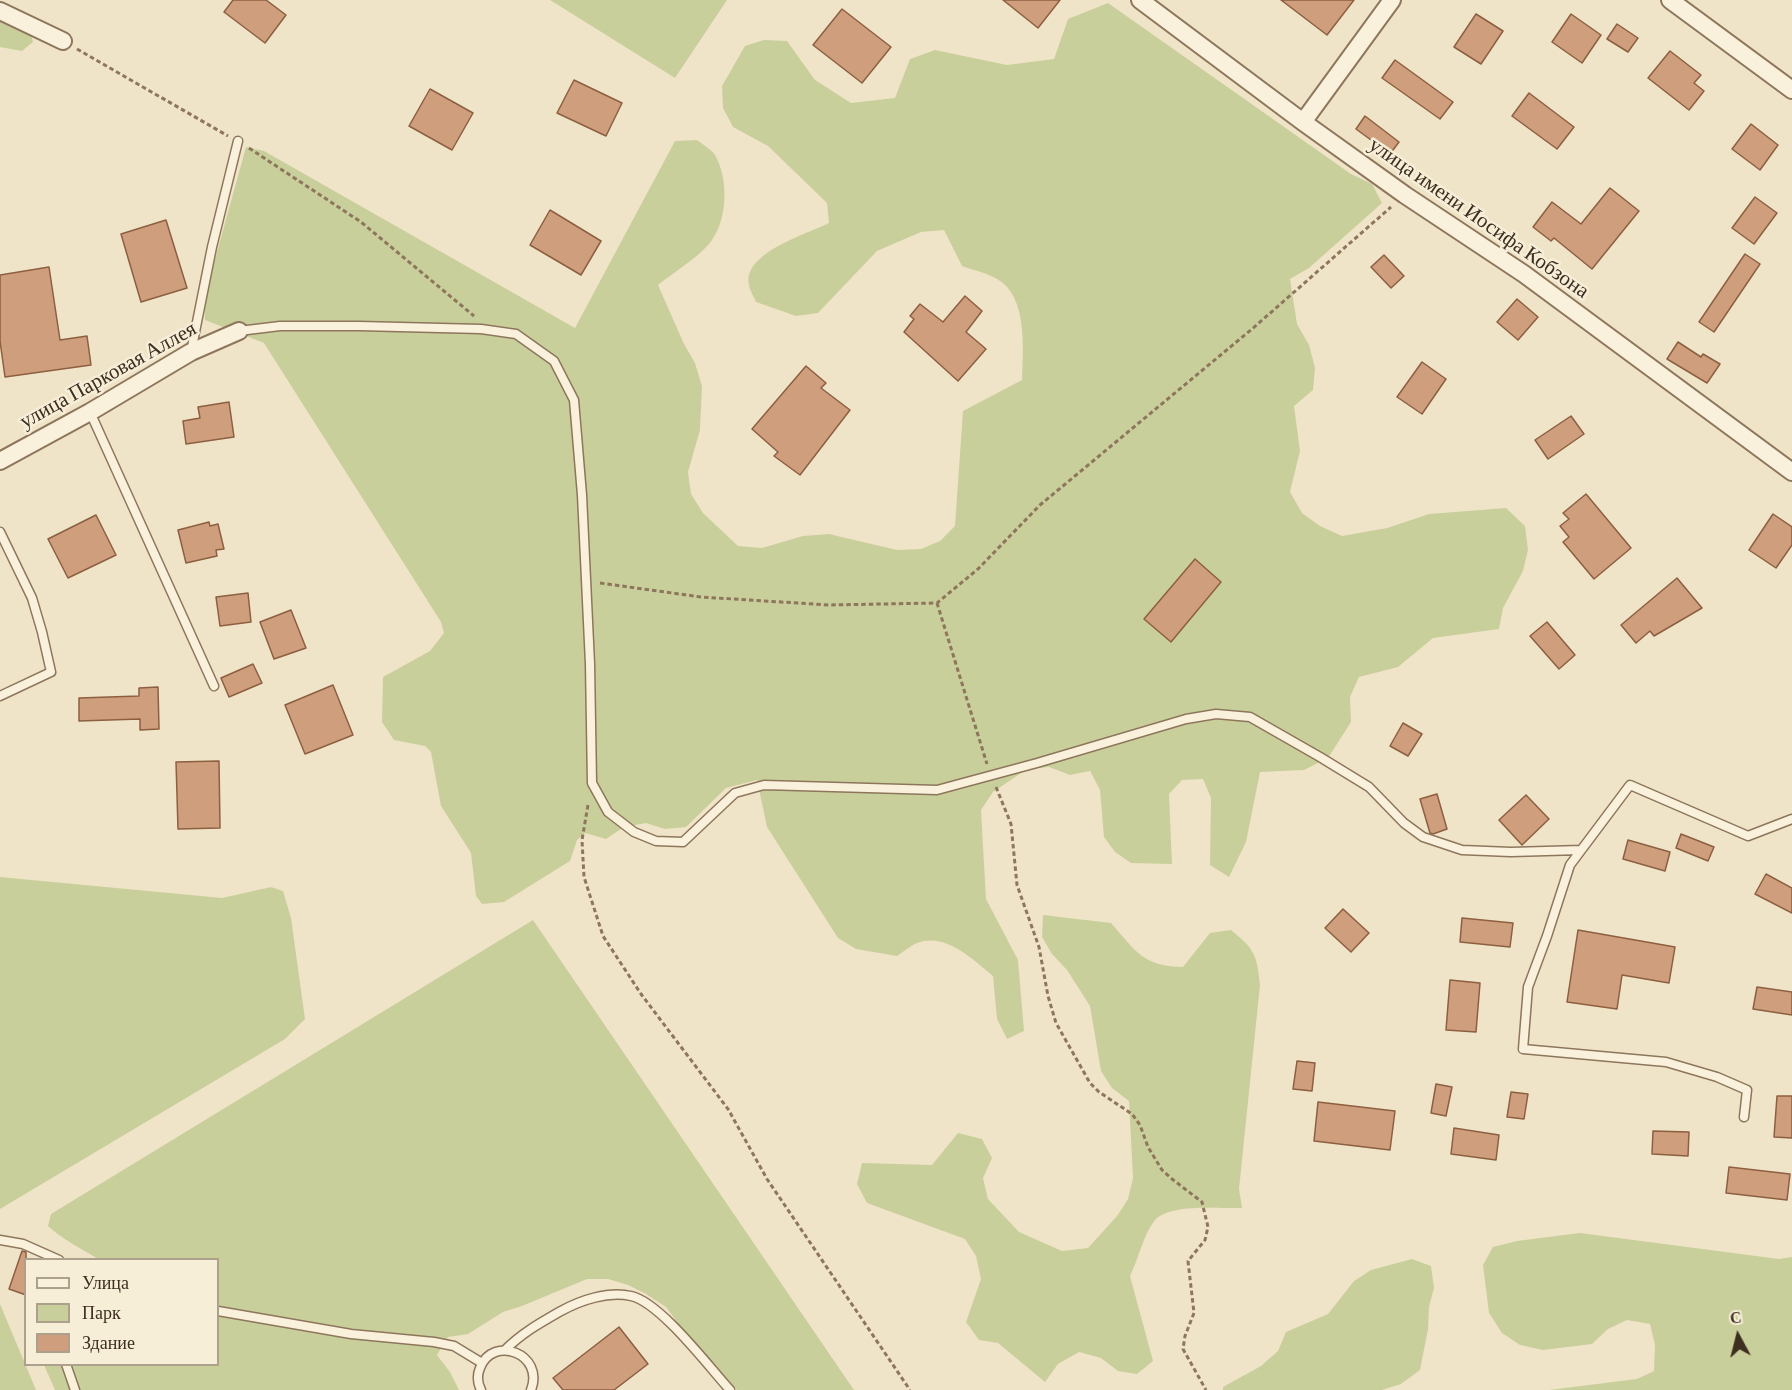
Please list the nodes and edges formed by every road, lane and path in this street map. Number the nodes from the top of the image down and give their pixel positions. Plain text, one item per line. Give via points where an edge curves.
1 (1140, 0) edge
2 (1392, 0) edge
3 (1670, 0) edge
4 (0, 10) edge
5 (63, 41) joint
6 (1792, 90) edge
7 (1303, 122) junction
8 (238, 141) junction
9 (1405, 195) junction
10 (239, 331) joint
11 (492, 331) junction
12 (191, 352) junction
13 (90, 412) junction
14 (0, 461) edge
15 (1792, 472) edge
16 (0, 532) edge
17 (586, 581) junction
18 (936, 603) junction
19 (214, 686) dead end
20 (0, 696) edge
21 (991, 776) junction
22 (592, 783) junction
23 (1792, 819) edge
24 (1581, 850) junction
25 (1744, 1117) dead end
26 (0, 1240) edge
27 (54, 1258) edge
28 (219, 1311) edge
29 (505, 1350) junction
30 (482, 1364) junction
31 (66, 1366) edge
32 (75, 1390) edge
33 (481, 1390) edge
34 (531, 1390) edge
35 (730, 1390) edge
36 (909, 1390) edge
37 (1206, 1390) edge

1 - 7 street, улица имени Иосифа Кобзона
2 - 7 street
3 - 6 street
4 - 5 street
5 - 8 path
7 - 9 street, улица имени Иосифа Кобзона
8 - 11 path via 361,222
8 - 12 lane
9 - 15 street, улица имени Иосифа Кобзона via 1524,274
9 - 18 path via 1040,506 978,569
10 - 11 lane via 280,326 348,326
10 - 12 street, улица Парковая Аллея
11 - 17 lane via 516,334 554,361 574,400
12 - 13 street, улица Парковая Аллея
13 - 14 street, улица Парковая Аллея
13 - 19 lane
16 - 20 lane via 32,598 51,672
17 - 18 path via 701,597 829,605
17 - 22 lane
18 - 21 path
21 - 22 lane via 937,790 764,785 735,793 683,842 656,841 634,832 608,812
21 - 24 lane via 1186,719 1216,714 1250,717 1369,787 1423,837 1462,850
21 - 37 path via 1011,824 1017,885 1039,946 1056,1023 1090,1083 1132,1114 1162,1170 1202,1202 1208,1227 1205,1240 1188,1261 1194,1313 1183,1349
22 - 36 path via 582,840 584,877 603,936 641,994 728,1109 767,1179
23 - 24 lane via 1748,836 1630,784
24 - 25 lane via 1570,865 1528,987 1522,1049 1666,1062 1706,1074 1747,1090
26 - 27 lane via 23,1244
28 - 30 lane via 351,1334 454,1346
29 - 30 lane via 488,1356
29 - 34 lane via 517,1352 527,1360 533,1371
29 - 35 lane via 520,1335 571,1306 607,1294 632,1296 669,1322
30 - 33 lane via 478,1375
31 - 32 lane

